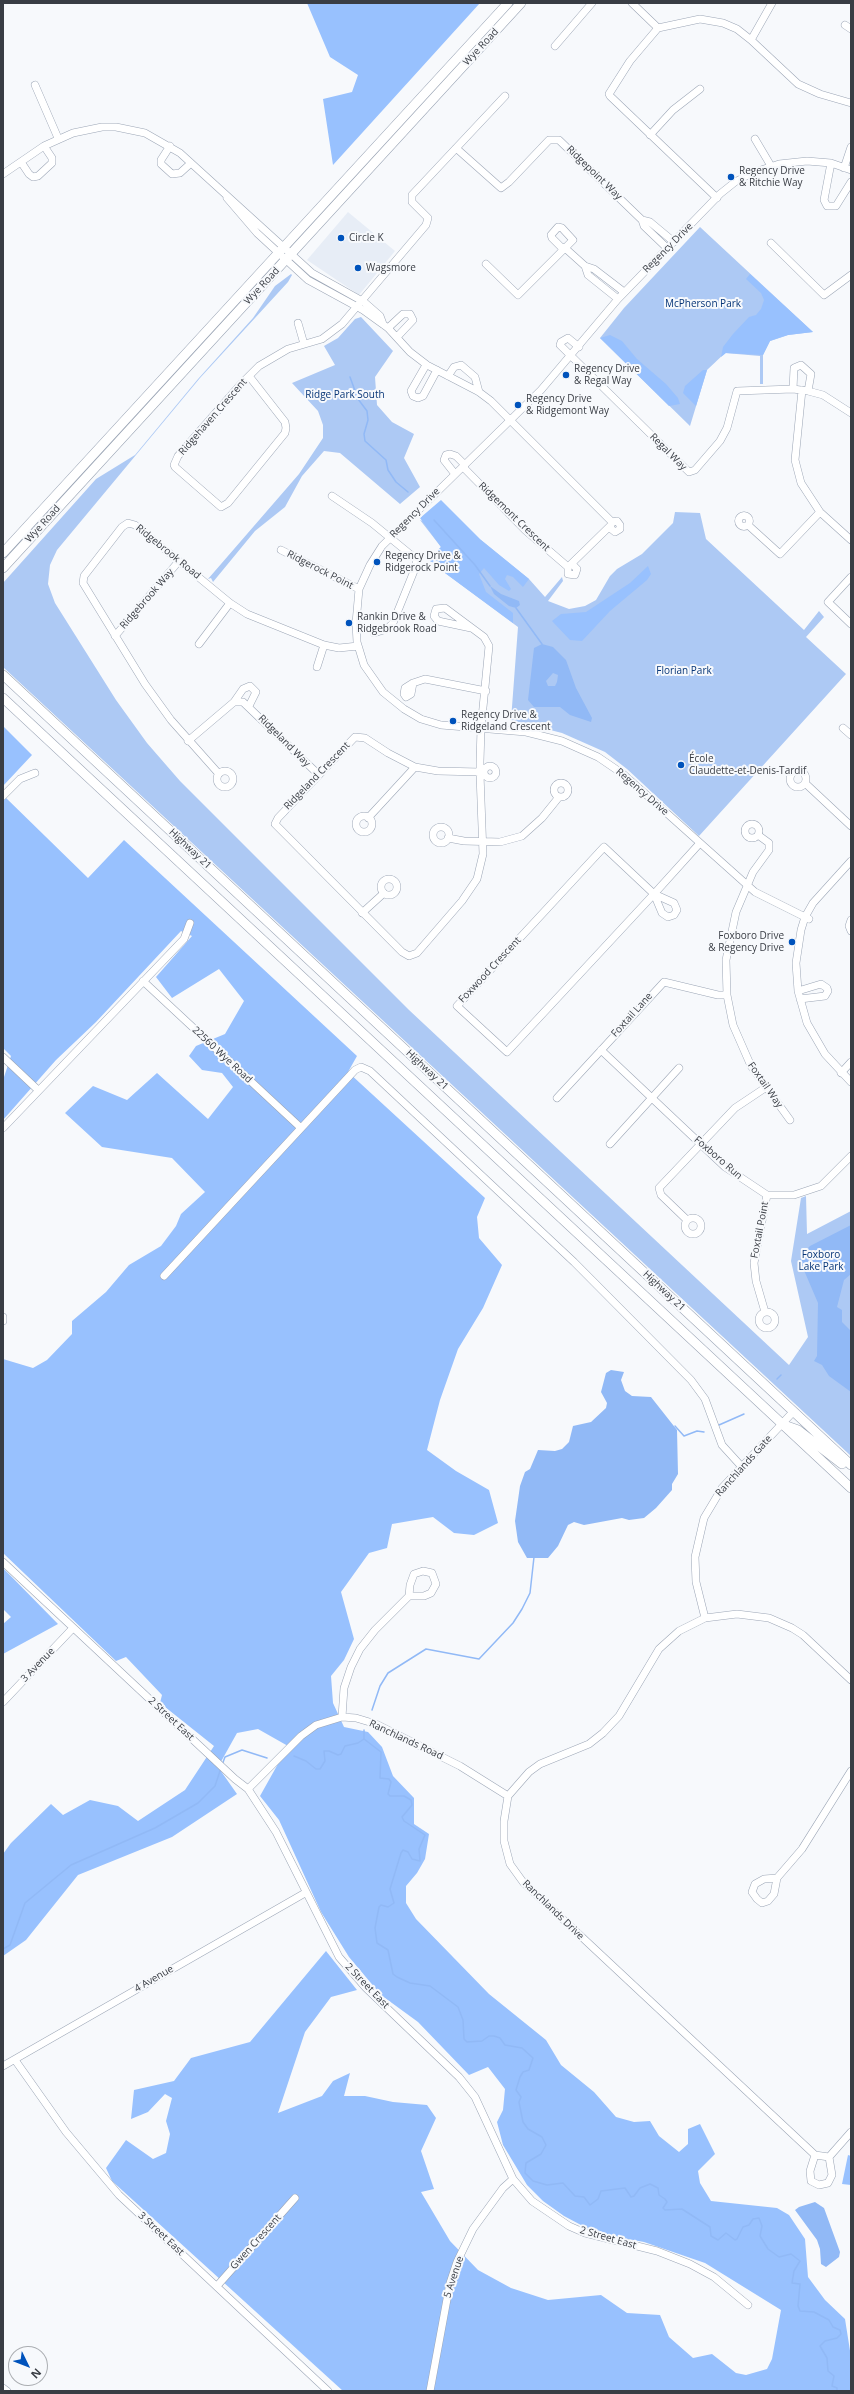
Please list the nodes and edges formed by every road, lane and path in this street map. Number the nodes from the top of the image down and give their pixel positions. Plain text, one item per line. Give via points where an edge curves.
1 (508, 3) edge
2 (521, 3) edge
3 (592, 3) edge
4 (632, 3) edge
5 (772, 3) edge
6 (658, 28) junction
7 (751, 40) junction
8 (555, 46) dead end
9 (35, 85) dead end
10 (700, 89) dead end
11 (505, 96) dead end
12 (851, 103) edge
13 (650, 135) junction
14 (58, 138) junction
15 (755, 139) dead end
16 (44, 146) junction
17 (170, 146) junction
18 (851, 146) edge
19 (456, 148) junction
20 (21, 162) junction
21 (191, 163) junction
22 (831, 163) junction
23 (771, 166) junction
24 (848, 169) edge
25 (3, 174) edge
26 (851, 182) edge
27 (227, 198) junction
28 (717, 198) junction
29 (642, 220) junction
30 (674, 242) junction
31 (771, 243) dead end
32 (284, 246) junction
33 (667, 248) junction
34 (277, 253) junction
35 (292, 254) junction
36 (285, 261) junction
37 (486, 264) dead end
38 (584, 266) junction
39 (851, 275) edge
40 (624, 292) junction
41 (618, 299) junction
42 (360, 303) junction
43 (298, 323) dead end
44 (386, 326) junction
45 (397, 337) junction
46 (304, 344) junction
47 (580, 347) junction
48 (572, 356) junction
49 (426, 364) junction
50 (437, 370) junction
51 (249, 376) junction
52 (448, 376) junction
53 (793, 389) junction
54 (805, 391) junction
55 (479, 392) junction
56 (851, 414) edge
57 (511, 421) junction
58 (464, 466) junction
59 (455, 474) junction
60 (332, 496) dead end
61 (820, 512) junction
62 (748, 524) dead end
63 (390, 537) junction
64 (851, 540) edge
65 (281, 550) dead end
66 (3, 552) edge
67 (179, 561) junction
68 (3, 568) edge
69 (851, 577) edge
70 (359, 589) junction
71 (230, 603) junction
72 (851, 624) edge
73 (471, 628) junction
74 (374, 633) dead end
75 (115, 636) junction
76 (199, 644) dead end
77 (324, 645) junction
78 (358, 646) junction
79 (317, 667) dead end
80 (3, 675) edge
81 (3, 683) edge
82 (413, 683) dead end
83 (486, 691) junction
84 (3, 698) edge
85 (234, 702) junction
86 (36, 706) junction
87 (249, 706) junction
88 (481, 728) junction
89 (843, 728) dead end
90 (851, 735) edge
91 (188, 741) junction
92 (415, 767) junction
93 (482, 772) junction
94 (35, 773) dead end
95 (219, 774) dead end
96 (319, 775) junction
97 (805, 783) dead end
98 (3, 796) edge
99 (559, 797) dead end
100 (368, 818) dead end
101 (851, 826) edge
102 (758, 835) dead end
103 (448, 838) dead end
104 (482, 841) junction
105 (700, 843) junction
106 (851, 861) edge
107 (746, 886) junction
108 (384, 893) dead end
109 (654, 894) junction
110 (362, 913) junction
111 (807, 918) junction
112 (851, 920) edge
113 (190, 923) dead end
114 (851, 931) edge
115 (143, 981) junction
116 (798, 991) junction
117 (728, 995) junction
118 (800, 999) junction
119 (601, 1050) junction
120 (3, 1057) edge
121 (851, 1062) edge
122 (679, 1068) dead end
123 (841, 1073) junction
124 (851, 1082) edge
125 (765, 1088) junction
126 (38, 1090) junction
127 (652, 1097) junction
128 (557, 1098) dead end
129 (790, 1120) dead end
130 (3, 1128) edge
131 (301, 1128) junction
132 (610, 1144) dead end
133 (701, 1144) junction
134 (851, 1156) edge
135 (767, 1195) junction
136 (687, 1220) dead end
137 (164, 1276) dead end
138 (765, 1312) dead end
139 (3, 1317) edge
140 (3, 1321) edge
141 (793, 1412) junction
142 (782, 1424) junction
143 (851, 1465) edge
144 (742, 1467) junction
145 (851, 1471) edge
146 (851, 1488) edge
147 (3, 1562) edge
148 (409, 1596) dead end
149 (705, 1618) junction
150 (73, 1628) junction
151 (851, 1680) edge
152 (3, 1702) edge
153 (342, 1717) junction
154 (851, 1771) edge
155 (248, 1789) junction
156 (508, 1796) junction
157 (777, 1878) dead end
158 (305, 1892) junction
159 (15, 2060) junction
160 (3, 2066) edge
161 (851, 2132) edge
162 (815, 2155) junction
163 (829, 2157) junction
164 (513, 2179) junction
165 (295, 2198) dead end
166 (217, 2286) junction
167 (748, 2306) dead end
168 (3, 2388) edge
169 (7, 2391) edge
170 (328, 2391) edge
171 (430, 2391) edge

1 - 32 main road, Wye Road
2 - 35 main road, Wye Road
3 - 8 street
4 - 6 street
5 - 7 street
6 - 7 street via 700,19 712,20 737,29
6 - 13 street via 638,50 609,94 611,99
7 - 12 street via 798,84
9 - 14 street
10 - 13 street via 673,110
11 - 19 street
13 - 28 street
14 - 16 street
14 - 17 street via 88,128 116,127 145,134
15 - 23 street
16 - 20 street
16 - 20 street via 52,158 52,163 38,176 33,177 29,174
17 - 21 street
17 - 21 street via 161,164 172,174 180,173
18 - 24 street
19 - 29 street, Ridgepoint Way via 501,188 549,140 559,140
19 - 42 street via 412,195 412,202 428,218 426,225
20 - 25 street
21 - 27 street
22 - 23 street, Regency Drive via 807,161
22 - 24 street, Regency Drive
22 - 26 street via 824,200 827,206 836,206
23 - 28 street, Regency Drive via 735,182
27 - 32 street
27 - 34 street
28 - 30 street, Regency Drive
29 - 30 street, Ridgepoint Way via 650,222
29 - 33 street, Ridgepoint Way via 644,226
30 - 33 street, Regency Drive
31 - 39 street via 779,254 824,295
32 - 34 main road, Wye Road
32 - 35 street
33 - 40 street, Regency Drive
34 - 36 street
34 - 66 main road, Wye Road
35 - 36 main road, Wye Road
35 - 42 street via 319,278
36 - 42 street via 315,286
36 - 68 main road, Wye Road
37 - 38 street via 518,295 565,248
38 - 40 street via 594,269
38 - 41 street via 588,275
40 - 41 street, Regency Drive
41 - 47 street, Regency Drive
42 - 44 street via 376,312
42 - 46 street, Ridgehaven Crescent via 333,332 322,340
43 - 46 street
44 - 45 street
44 - 45 street via 403,314 410,314 413,320
45 - 49 street
46 - 51 street, Ridgehaven Crescent via 269,358
47 - 48 street, Regency Drive
47 - 48 street via 568,338 561,342 561,347
48 - 53 street, Regal Way via 689,472 695,470 720,441 727,428 737,391
48 - 57 street, Regency Drive
49 - 50 street
49 - 50 street via 411,391 413,396 423,396
50 - 52 street
51 - 51 street, Ridgehaven Crescent via 285,422 285,434 228,503 221,507 174,465 178,456
52 - 55 street
52 - 55 street via 454,366 461,365 474,376
53 - 54 street, Regal Way
53 - 54 street via 794,368 800,365 811,374
54 - 56 street, Regal Way via 823,395
54 - 61 street via 795,460 801,483
55 - 57 street, Ridgemont Crescent
57 - 58 street, Regency Drive
57 - 58 street, Ridgemont Crescent via 611,525 570,566 525,530
58 - 59 street, Regency Drive
58 - 59 street via 456,456 446,455 444,460
59 - 63 street, Regency Drive
60 - 63 street
61 - 62 street via 780,554
61 - 64 street
63 - 70 street, Regency Drive via 375,555
63 - 74 street via 416,559 416,566 394,623 387,629
65 - 70 street, Ridgerock Point
67 - 71 street, Ridgebrook Road
67 - 75 street, Ridgebrook Way
67 - 75 street, Ridgebrook Road via 135,525 128,523 122,528 82,580
69 - 72 street via 828,602
70 - 78 street, Regency Drive via 356,623
71 - 76 street
71 - 77 street, Ridgebrook Road via 248,614
73 - 73 street via 445,608 436,610 434,616 438,621
73 - 83 street, Ridgeland Crescent via 484,637 488,646
75 - 91 street, Ridgebrook Road via 145,684
77 - 78 street, Ridgebrook Road via 339,648
77 - 79 street
78 - 88 street, Regency Drive via 373,679 389,698 404,709 421,719 441,725
80 - 86 main road, Highway 21
81 - 86 main road
82 - 83 street via 425,679
83 - 88 street, Ridgeland Crescent
84 - 142 main road, Highway 21
85 - 87 street, Ridgeland Way via 243,702
85 - 87 street, Ridgeland Way via 243,689 250,686 256,692
85 - 91 street, Ridgeland Way
86 - 141 main road, Highway 21
87 - 96 street, Ridgeland Way
88 - 93 street, Ridgeland Crescent
88 - 105 street, Regency Drive via 526,732 562,741 598,757 623,774
89 - 90 street
91 - 95 street, Ridgebrook Road
92 - 93 street, Ridgeland Crescent via 438,771
92 - 96 street, Ridgeland Crescent via 359,736 355,737
92 - 100 street
93 - 104 street, Ridgeland Crescent
94 - 98 street via 20,779
96 - 110 street, Ridgeland Crescent via 278,818 276,827
97 - 101 street
99 - 104 street via 542,818 522,836 506,841
102 - 107 street, Foxtail Way via 768,843 769,850
103 - 104 street
104 - 110 street, Ridgeland Crescent via 483,854 477,878 462,902 416,953 405,955
105 - 107 street, Regency Drive
105 - 109 street, Foxwood Crescent
106 - 111 street via 813,903
107 - 111 street, Regency Drive
107 - 117 street, Foxtail Way via 728,945
108 - 110 street
109 - 109 street, Foxwood Crescent via 507,1052 457,1006 604,847
111 - 116 street via 796,963
112 - 114 street
113 - 115 street via 184,938
115 - 126 street
115 - 131 street, 22560 Wye Road
116 - 118 street
116 - 118 street via 821,984 828,991 825,996
117 - 119 street, Foxtail Lane via 664,982
117 - 125 street, Foxtail Way via 733,1025 744,1053
118 - 123 street via 815,1039
119 - 127 street, Foxboro Run
119 - 128 street, Foxtail Lane
120 - 126 street
121 - 123 street
122 - 127 street
123 - 124 street
125 - 129 street, Foxtail Way
125 - 133 street via 735,1108
126 - 130 street
127 - 132 street
127 - 133 street, Foxboro Run
131 - 137 street
131 - 144 street via 355,1070 361,1067 370,1071 574,1262 680,1368 705,1399 722,1445
133 - 135 street, Foxboro Run via 725,1167
133 - 136 street via 659,1188 661,1195
134 - 135 street via 821,1186 794,1195
135 - 138 street, Foxtail Point via 754,1263
139 - 140 street
141 - 142 street, Ranchlands Gate
141 - 143 main road, Highway 21
142 - 144 street, Ranchlands Gate
142 - 145 main road via 798,1430
142 - 146 main road, Highway 21
144 - 149 street, Ranchlands Gate via 713,1501 698,1535 695,1557 696,1582
147 - 150 street, 2 Street East
148 - 153 street via 360,1649 344,1688
149 - 151 street via 737,1614 769,1618 803,1635
149 - 156 street via 679,1631 659,1649 623,1711 603,1733 589,1744 540,1764 529,1772
150 - 152 street, 3 Avenue
150 - 155 street, 2 Street East via 234,1779
153 - 155 street, Ranchlands Road via 316,1725 300,1736
153 - 156 street, Ranchlands Road via 376,1724 460,1766
154 - 157 street via 802,1849
155 - 158 street, 2 Street East via 276,1832
156 - 162 street, Ranchlands Drive via 504,1841 510,1864 523,1882
158 - 159 street, 4 Avenue
158 - 164 street, 2 Street East via 333,1948 350,1971 434,2050 475,2097
159 - 160 street, 4 Avenue
159 - 166 street, 3 Street East via 97,2172
161 - 163 street
162 - 163 street
162 - 163 street via 810,2171 811,2180 819,2185 828,2183 832,2175
164 - 167 street, 2 Street East via 532,2200 569,2226 585,2233 657,2251 690,2264 714,2277
164 - 171 street, 5 Avenue via 503,2188 473,2230 457,2262 450,2283
165 - 166 street, Gwen Crescent
166 - 170 street, 3 Street East
168 - 169 street

